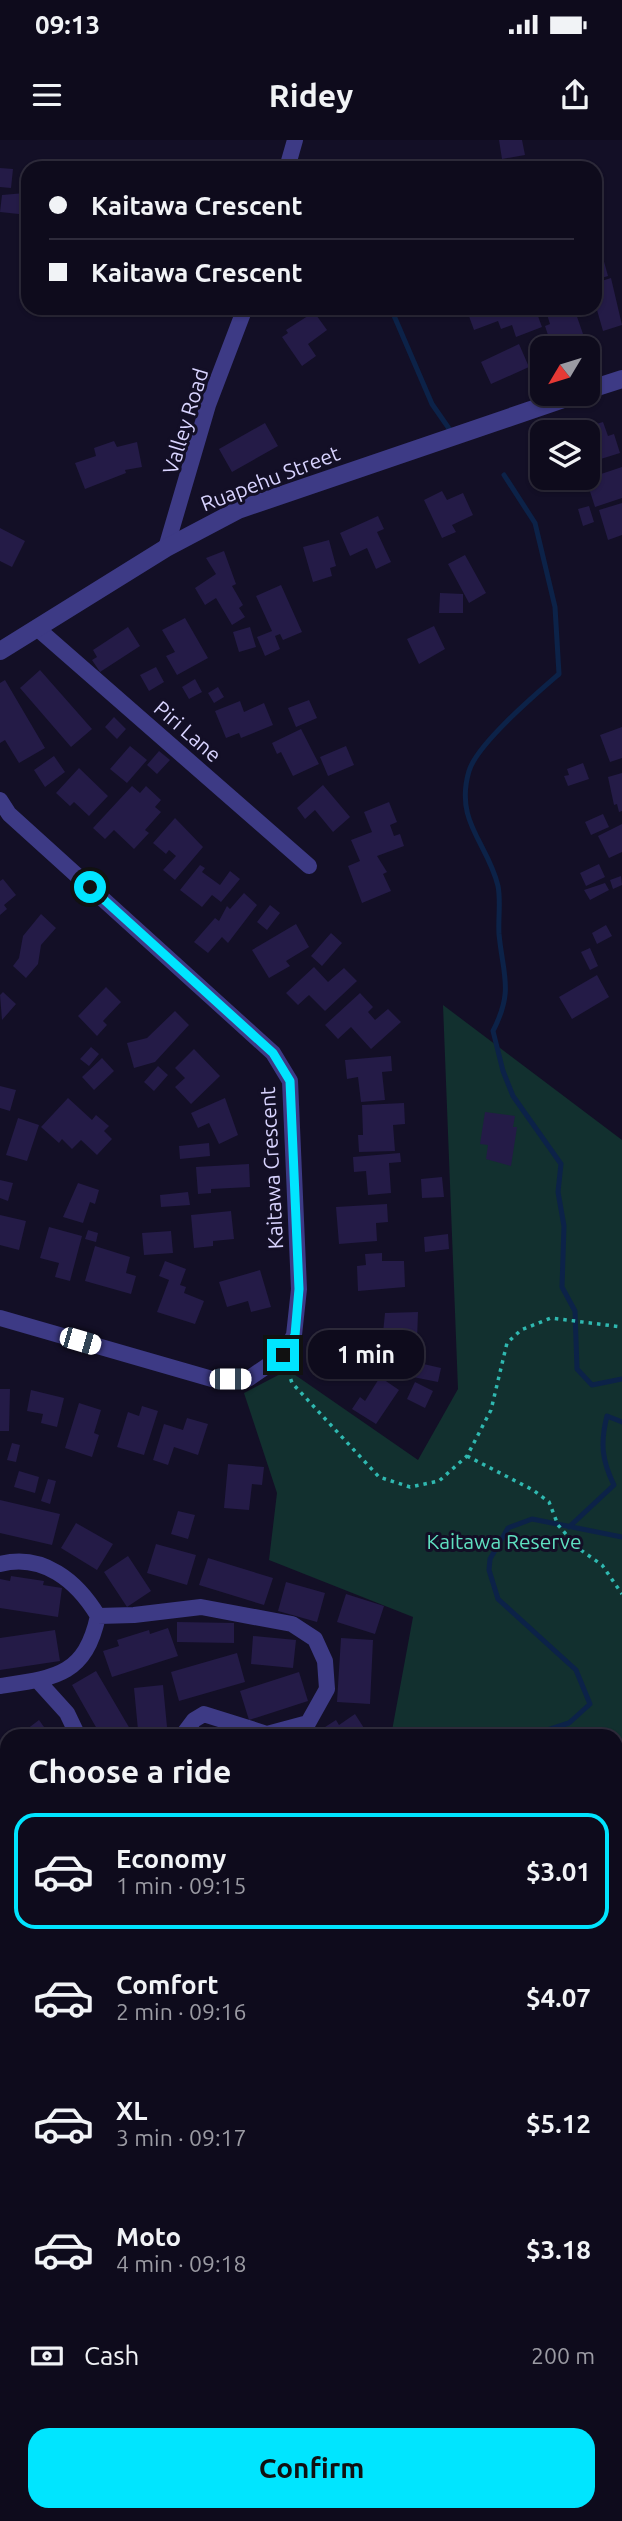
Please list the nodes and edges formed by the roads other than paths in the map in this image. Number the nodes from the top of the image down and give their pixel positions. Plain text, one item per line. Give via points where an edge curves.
1 (295, 140) edge
2 (289, 161) edge
3 (242, 315) edge
4 (622, 379) edge
5 (600, 386) edge
6 (543, 406) edge
7 (166, 548) junction
8 (38, 629) junction
9 (0, 651) edge
10 (0, 800) edge
11 (309, 866) dead end
12 (0, 1318) edge
13 (0, 1564) edge
14 (98, 1616) junction
15 (38, 1681) junction
16 (0, 1686) edge
17 (74, 1729) edge
18 (187, 1729) edge
19 (251, 1729) edge
20 (285, 1729) edge

1 - 2 street
3 - 7 street, Valley Road via 208,405
4 - 5 street
6 - 7 street, Ruapehu Street via 238,510
7 - 8 street, Ruapehu Street
8 - 9 street, Ruapehu Street
8 - 11 street, Piri Lane
10 - 12 street, Kaitawa Crescent via 9,814 273,1053 290,1081 299,1289 295,1335 283,1355 248,1379 212,1379
13 - 14 street via 11,1561 53,1570 71,1580
14 - 15 street via 83,1657 65,1671
14 - 20 street via 201,1607 292,1624 315,1639 325,1661 327,1689 307,1723
15 - 16 street
15 - 17 street
18 - 19 street via 204,1714

